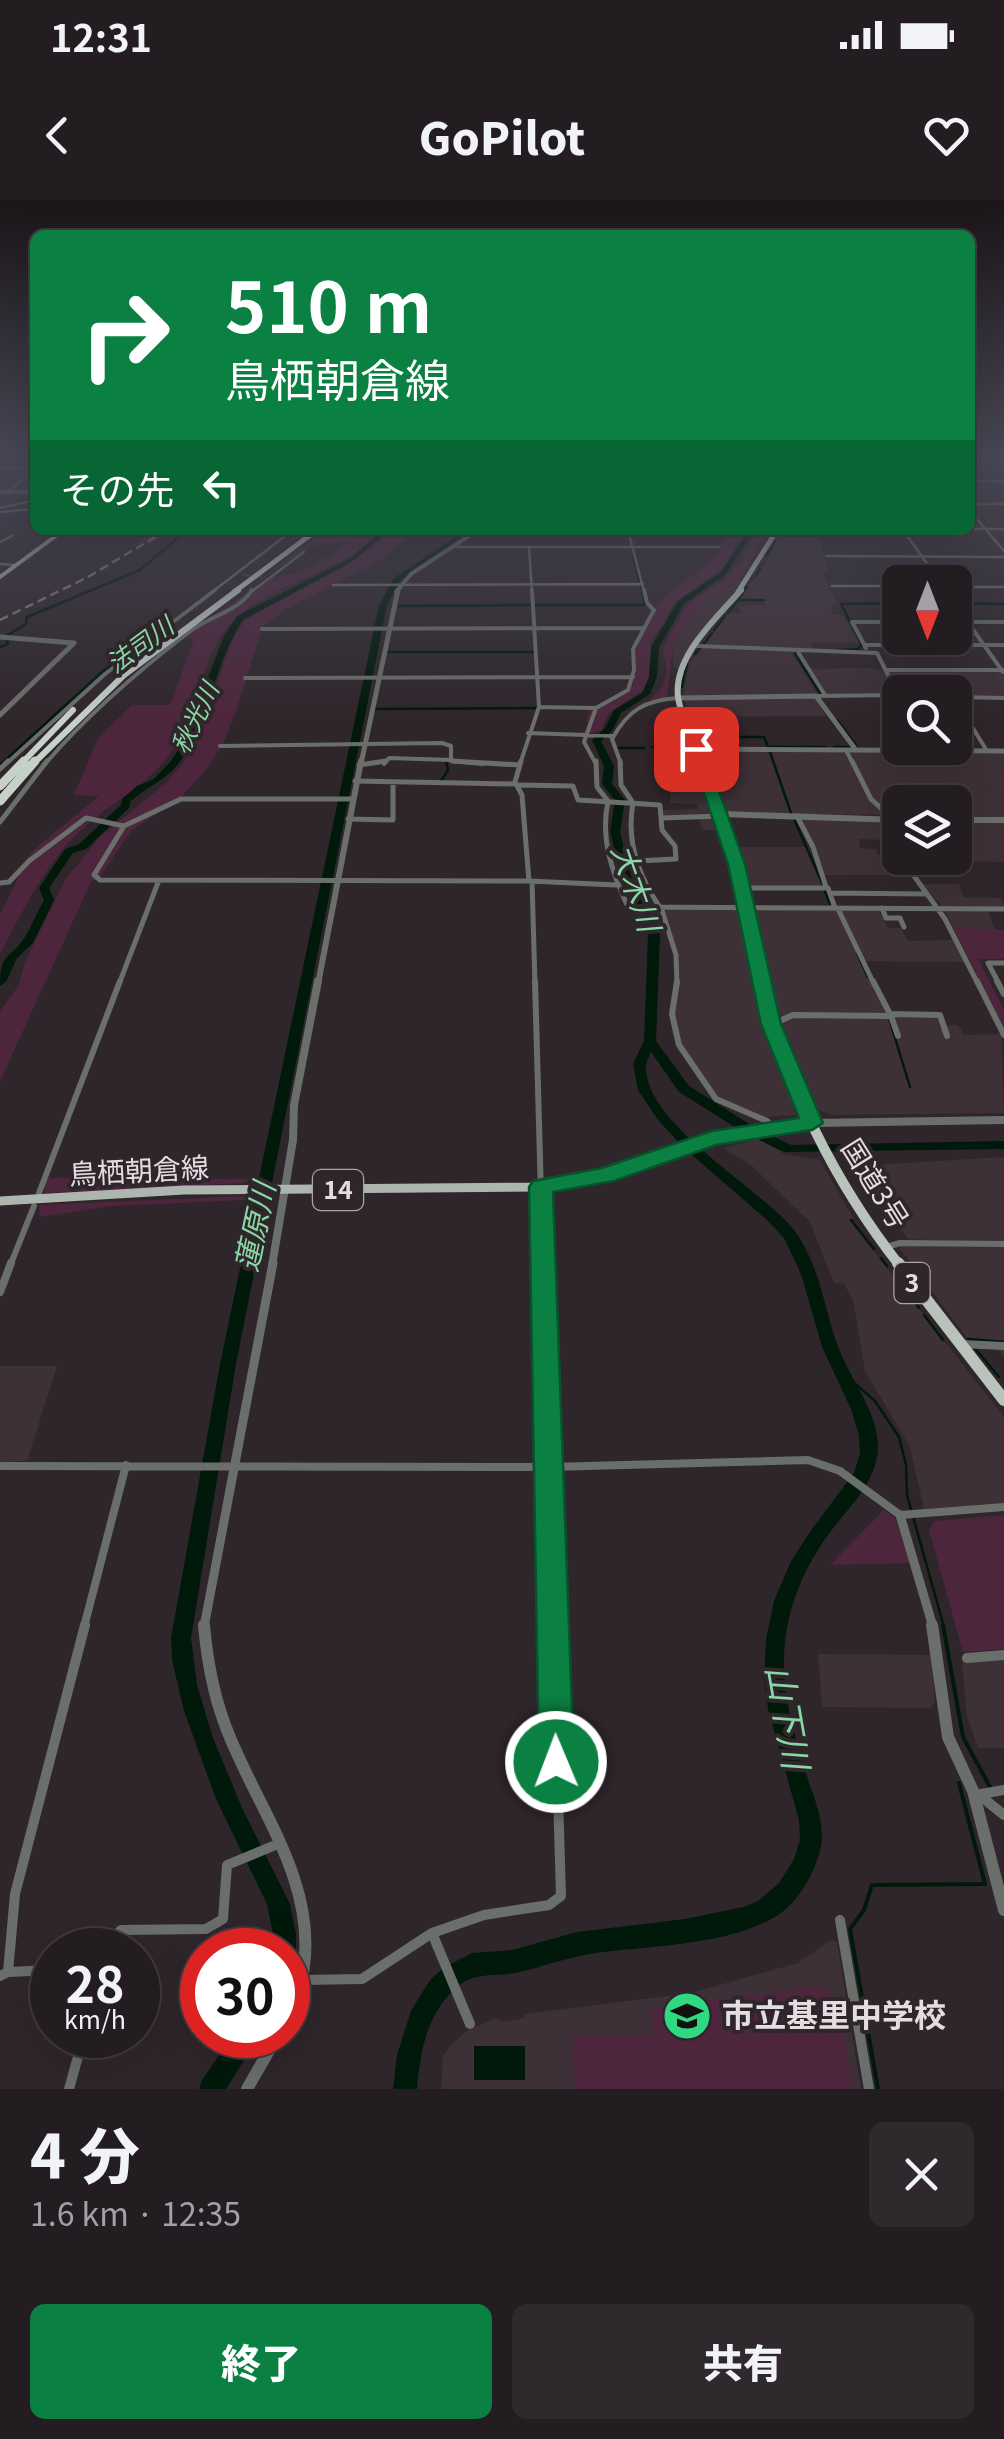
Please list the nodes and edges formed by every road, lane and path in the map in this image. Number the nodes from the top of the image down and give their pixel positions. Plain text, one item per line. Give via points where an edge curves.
1 (43, 545) edge
2 (275, 545) edge
3 (288, 545) edge
4 (297, 545) edge
5 (455, 545) edge
6 (768, 545) edge
7 (914, 545) edge
8 (633, 546) junction
9 (720, 546) dead end
10 (452, 547) junction
11 (528, 547) junction
12 (304, 552) dead end
13 (1004, 554) edge
14 (826, 556) dead end
15 (922, 556) junction
16 (0, 564) edge
17 (17, 564) junction
18 (928, 565) edge
19 (0, 577) edge
20 (531, 584) junction
21 (643, 584) junction
22 (333, 585) dead end
23 (401, 585) junction
24 (832, 586) dead end
25 (882, 586) edge
26 (972, 586) edge
27 (1004, 587) edge
28 (882, 622) edge
29 (972, 622) edge
30 (1004, 622) edge
31 (262, 628) dead end
32 (380, 628) junction
33 (534, 628) junction
34 (644, 628) junction
35 (972, 628) edge
36 (0, 636) edge
37 (984, 645) junction
38 (1004, 645) edge
39 (696, 646) junction
40 (866, 647) junction
41 (796, 651) junction
42 (886, 670) junction
43 (1003, 671) edge
44 (889, 675) edge
45 (244, 678) dead end
46 (376, 678) junction
47 (536, 678) junction
48 (633, 678) junction
49 (882, 695) edge
50 (816, 696) junction
51 (826, 696) junction
52 (678, 698) junction
53 (972, 698) edge
54 (1004, 698) edge
55 (539, 707) junction
56 (596, 708) junction
57 (0, 714) edge
58 (972, 725) edge
59 (528, 733) junction
60 (588, 736) junction
61 (612, 736) junction
62 (220, 746) dead end
63 (362, 746) junction
64 (696, 749) junction
65 (846, 750) junction
66 (856, 750) junction
67 (987, 750) junction
68 (1004, 750) edge
69 (450, 760) junction
70 (359, 765) junction
71 (520, 765) junction
72 (0, 770) edge
73 (356, 781) junction
74 (393, 782) junction
75 (518, 785) junction
76 (0, 786) edge
77 (352, 799) junction
78 (0, 801) edge
79 (608, 801) junction
80 (633, 802) junction
81 (882, 809) edge
82 (3, 812) edge
83 (721, 815) junction
84 (796, 815) junction
85 (662, 818) junction
86 (348, 819) junction
87 (882, 820) edge
88 (972, 820) edge
89 (1004, 820) edge
90 (0, 822) edge
91 (122, 825) junction
92 (637, 861) junction
93 (913, 875) edge
94 (159, 880) junction
95 (336, 880) junction
96 (530, 881) junction
97 (0, 883) edge
98 (616, 885) junction
99 (743, 888) junction
100 (828, 890) junction
101 (927, 894) junction
102 (661, 906) junction
103 (938, 907) junction
104 (748, 908) junction
105 (836, 908) junction
106 (882, 908) junction
107 (1004, 909) edge
108 (904, 927) dead end
109 (1004, 963) edge
110 (1004, 994) edge
111 (891, 1015) junction
112 (771, 1024) junction
113 (1004, 1035) edge
114 (898, 1036) dead end
115 (948, 1036) dead end
116 (1004, 1120) edge
117 (812, 1123) junction
118 (772, 1127) junction
119 (541, 1187) junction
120 (286, 1190) junction
121 (39, 1193) dead end
122 (0, 1201) edge
123 (34, 1206) dead end
124 (1004, 1244) edge
125 (885, 1248) junction
126 (0, 1292) edge
127 (960, 1344) junction
128 (1004, 1346) edge
129 (1004, 1400) edge
130 (0, 1466) edge
131 (126, 1466) junction
132 (232, 1466) junction
133 (550, 1467) junction
134 (1004, 1507) edge
135 (900, 1515) junction
136 (1004, 1655) edge
137 (967, 1658) dead end
138 (1004, 1790) edge
139 (976, 1793) junction
140 (1004, 1815) edge
141 (278, 1844) junction
142 (1004, 1910) edge
143 (840, 1920) dead end
144 (306, 1928) edge
145 (160, 1930) edge
146 (432, 1933) junction
147 (30, 1973) edge
148 (2, 1977) edge
149 (310, 1980) edge
150 (469, 2021) dead end
151 (78, 2058) edge
152 (265, 2058) edge
153 (69, 2089) edge
154 (247, 2089) edge
155 (869, 2089) edge

1 - 17 main road
2 - 72 street
3 - 76 highway via 114,674
4 - 78 highway via 98,697
5 - 10 street
6 - 39 highway
7 - 15 street
8 - 9 street
8 - 11 street
8 - 21 street
10 - 11 street
10 - 23 street
11 - 20 street
12 - 82 street via 119,687
13 - 15 street
14 - 15 street
15 - 18 street
16 - 17 street
17 - 19 main road
20 - 21 street
20 - 23 street
20 - 33 street
21 - 34 street via 654,610
22 - 23 street
23 - 32 street
24 - 25 street
26 - 27 street
28 - 40 street via 852,622
29 - 30 street
31 - 32 street
32 - 33 street
32 - 46 street
33 - 34 street
33 - 47 street
34 - 48 street via 634,650
35 - 37 street
36 - 57 street via 74,644
37 - 38 street
37 - 40 street
37 - 43 street
39 - 41 street
39 - 52 highway via 681,670
40 - 41 street
40 - 42 street via 881,656
41 - 51 street
42 - 43 street
42 - 44 street
45 - 46 street
46 - 47 street
46 - 63 street
47 - 48 street
47 - 55 street
48 - 56 street via 628,690
49 - 51 street
50 - 51 street
50 - 52 street
50 - 66 street
52 - 61 street via 625,714
52 - 64 highway, 国道3号 / 3
53 - 54 street
55 - 56 street
55 - 59 street
56 - 60 street
58 - 67 street
59 - 60 street
59 - 71 street
60 - 61 street
60 - 79 street via 595,783
61 - 80 street via 621,785
62 - 63 street
63 - 69 street via 442,743 450,746
63 - 70 street
64 - 65 street
64 - 83 highway, 国道3号 / 3
65 - 66 street
65 - 81 street
66 - 67 street
67 - 68 street
69 - 70 street via 389,758
69 - 71 street
70 - 73 street
71 - 75 street
73 - 74 street
73 - 77 street
74 - 75 street
74 - 86 street via 392,820
75 - 79 street via 573,786 576,799
75 - 96 street
77 - 86 street
77 - 91 street via 181,798
79 - 80 street
79 - 98 street via 603,815
80 - 85 street via 660,804
80 - 92 street via 629,827
82 - 90 street
83 - 84 street
83 - 85 street
83 - 99 highway, 国道3号 / 3
84 - 87 street
84 - 100 street
85 - 92 street via 676,859
86 - 95 street
88 - 89 street
91 - 94 street via 94,877
91 - 97 street via 90,819
92 - 102 street
93 - 101 street
94 - 95 street
94 - 121 street
95 - 96 street
95 - 120 street via 294,1105
96 - 98 street
96 - 119 street
98 - 102 street via 632,907
99 - 100 street
99 - 104 highway, 国道3号 / 3
100 - 101 street
100 - 105 street
101 - 103 street
102 - 104 street
102 - 118 street via 676,955 672,1014 679,1045 716,1099
103 - 106 street
103 - 107 street
103 - 113 street
104 - 105 street
104 - 112 highway, 国道3号 / 3
105 - 106 street
105 - 111 street
106 - 108 street
109 - 110 street via 988,963
111 - 112 street via 793,1014
111 - 114 street
111 - 115 street via 940,1014
112 - 117 highway, 国道3号 / 3
116 - 117 street
117 - 118 main road, 鳥栖朝倉線 / 14
117 - 125 highway, 国道3号 / 3
118 - 119 main road, 鳥栖朝倉線 / 14
119 - 120 main road, 鳥栖朝倉線 / 14
119 - 133 street
120 - 122 main road, 鳥栖朝倉線 / 14
120 - 132 street
123 - 126 street
124 - 125 street
125 - 127 highway, 国道3号 / 3
127 - 128 street
127 - 129 highway, 国道3号 / 3
130 - 131 street
131 - 132 street
131 - 148 street via 16,1894
132 - 133 street
132 - 141 street via 203,1646 216,1706
133 - 135 street via 823,1462
133 - 146 street via 561,1896 548,1905 484,1915
134 - 135 street
135 - 139 street via 932,1623 948,1737
136 - 137 street
138 - 139 street
139 - 140 street
139 - 142 street
141 - 144 street
141 - 145 street via 227,1865 224,1920 206,1929
143 - 155 street
146 - 149 street via 362,1979
146 - 150 street
147 - 148 street
151 - 153 street
152 - 154 street

